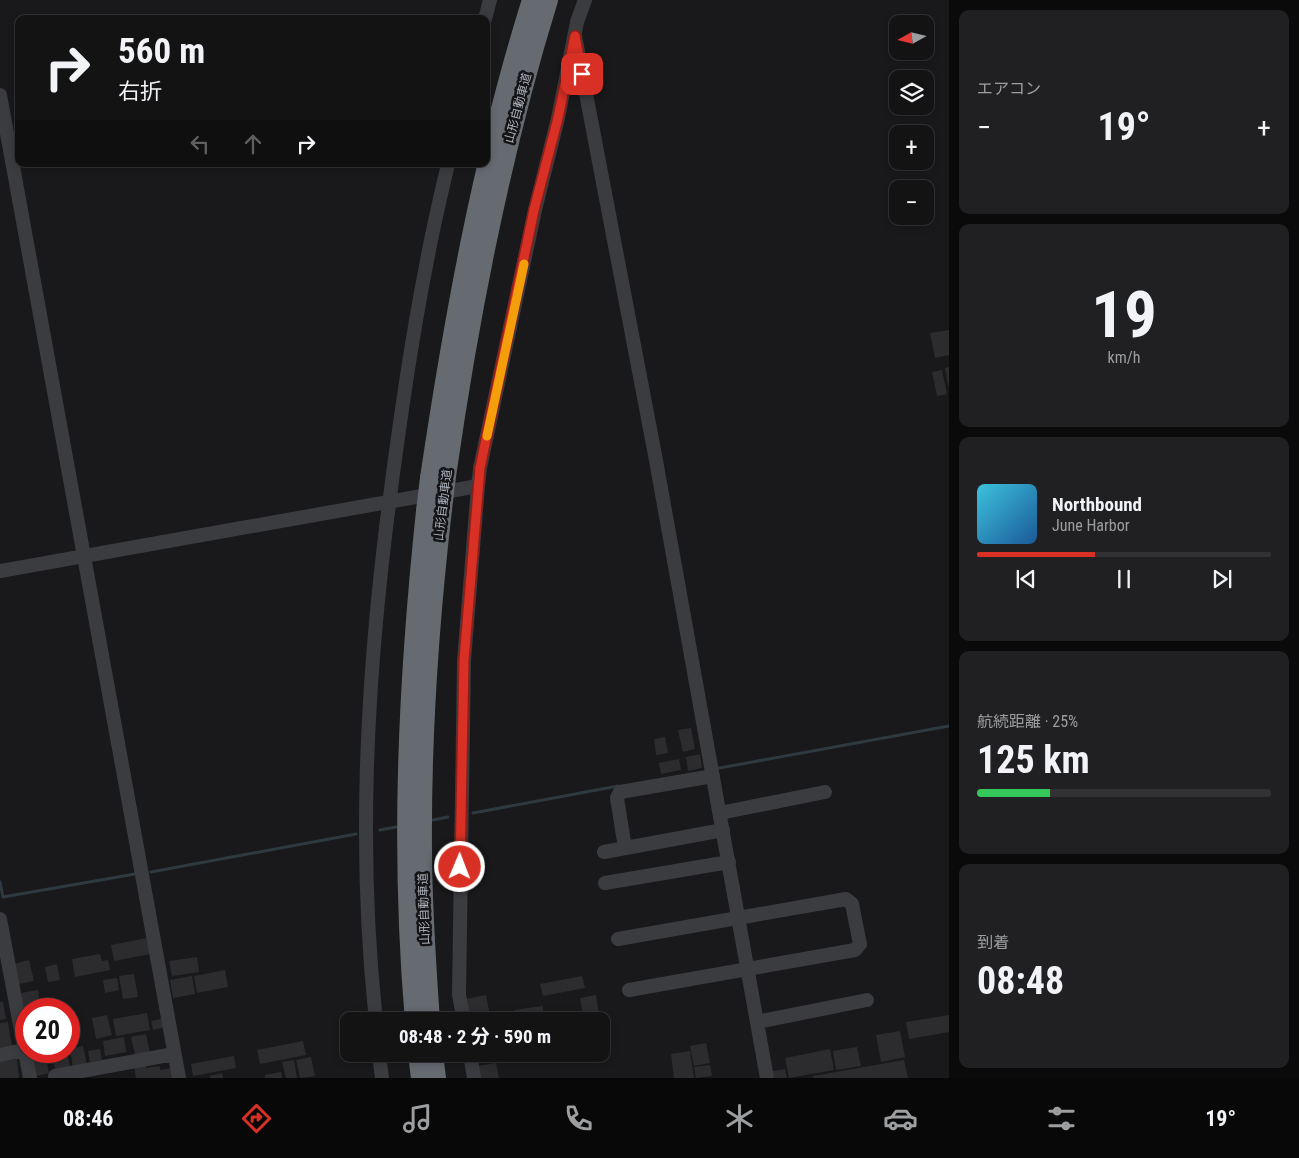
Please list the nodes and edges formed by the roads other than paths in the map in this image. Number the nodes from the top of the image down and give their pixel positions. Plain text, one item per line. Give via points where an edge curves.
1 (490, 0) edge
2 (585, 0) edge
3 (539, 3) edge
4 (486, 15) edge
5 (575, 36) junction
6 (0, 95) edge
7 (447, 167) edge
8 (478, 486) junction
9 (389, 502) junction
10 (434, 510) junction
11 (83, 555) junction
12 (0, 571) edge
13 (713, 776) junction
14 (825, 792) dead end
15 (720, 813) junction
16 (723, 830) junction
17 (625, 848) junction
18 (604, 852) dead end
19 (729, 862) junction
20 (604, 883) dead end
21 (739, 918) junction
22 (0, 919) edge
23 (1, 934) edge
24 (618, 939) dead end
25 (748, 969) junction
26 (629, 990) dead end
27 (14, 996) junction
28 (0, 999) edge
29 (867, 1000) dead end
30 (15, 1001) edge
31 (375, 1012) edge
32 (414, 1012) edge
33 (429, 1012) edge
34 (462, 1012) edge
35 (757, 1022) junction
36 (15, 1052) edge
37 (174, 1054) junction
38 (0, 1055) edge
39 (380, 1062) edge
40 (419, 1062) edge
41 (434, 1062) edge
42 (471, 1062) edge
43 (27, 1063) edge
44 (55, 1076) dead end
45 (30, 1078) edge
46 (179, 1078) edge
47 (382, 1078) edge
48 (421, 1078) edge
49 (436, 1078) edge
50 (474, 1078) edge
51 (767, 1078) edge

1 - 4 street
2 - 5 street
3 - 10 highway, 山形自動車道, bridge via 477,287
5 - 8 street via 534,210
5 - 13 street
6 - 11 street
7 - 9 street via 404,392
8 - 9 street
8 - 34 street via 464,660 459,995
9 - 11 street
9 - 31 street via 376,605 365,797 364,844
10 - 32 highway, 山形自動車道 via 416,602 407,772 406,855
10 - 33 highway, 山形自動車道 via 422,851
11 - 12 street
11 - 37 street
13 - 15 street
13 - 17 street via 620,792 617,798
14 - 15 street
15 - 16 street
16 - 17 street
16 - 19 street
17 - 18 street
19 - 20 street
19 - 21 street
21 - 24 street
21 - 25 street
21 - 25 street via 846,899 852,904 860,944 855,950
22 - 23 street
23 - 27 street
25 - 26 street
25 - 35 street
27 - 28 street
27 - 30 street
29 - 35 street
35 - 51 street
36 - 38 street
37 - 44 street
37 - 46 street
39 - 47 street
40 - 48 highway
41 - 49 highway
42 - 50 street
43 - 45 street

